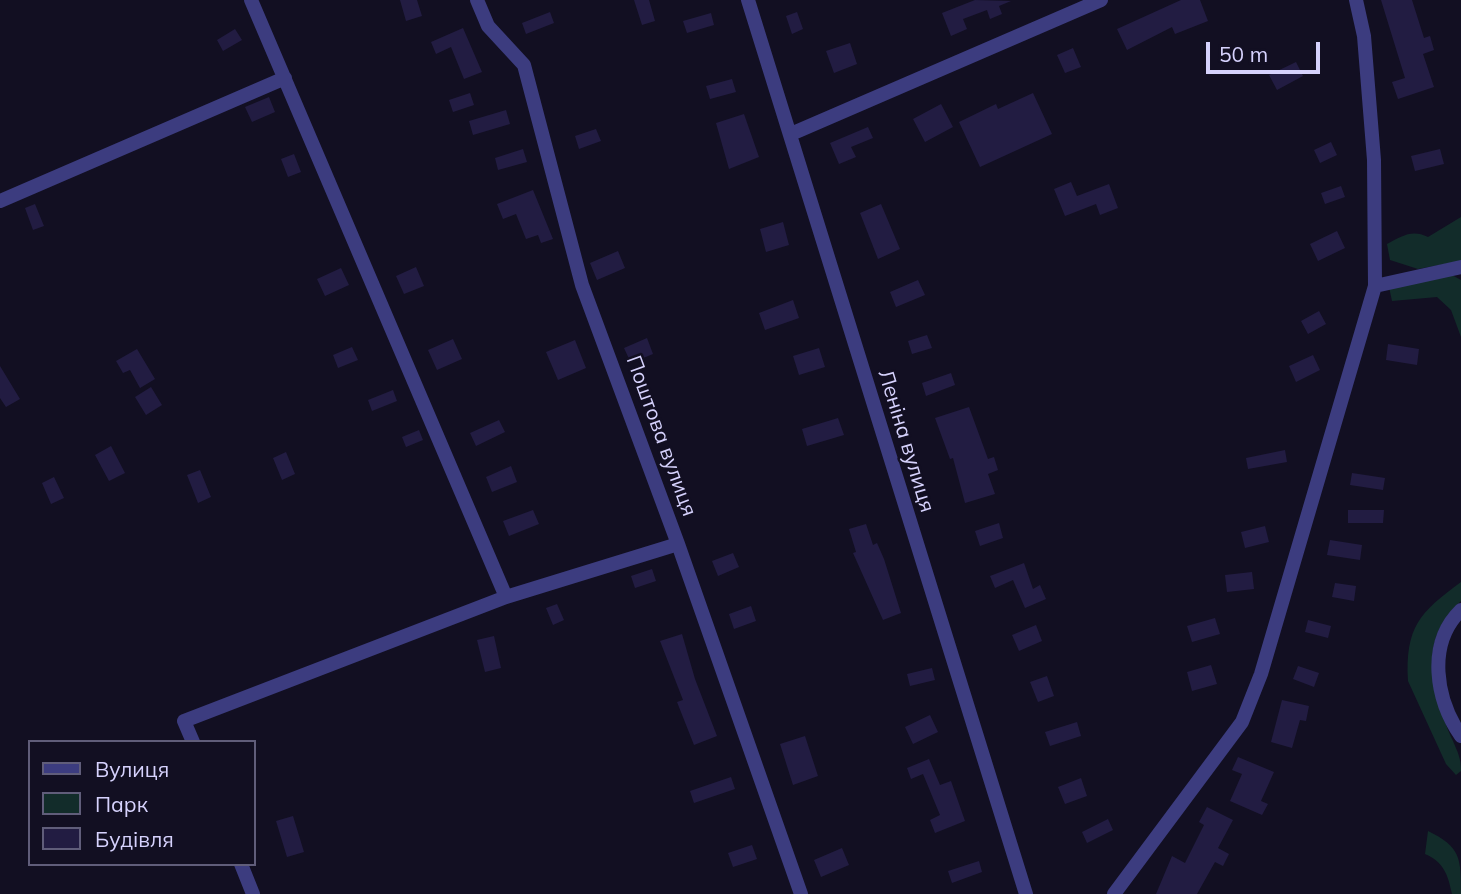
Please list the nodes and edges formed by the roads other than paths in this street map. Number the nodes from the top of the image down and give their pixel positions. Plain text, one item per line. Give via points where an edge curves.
1 (251, 0) edge
2 (477, 0) edge
3 (748, 0) edge
4 (1101, 0) edge
5 (1356, 0) edge
6 (285, 78) junction
7 (791, 134) junction
8 (0, 201) edge
9 (1461, 267) edge
10 (1375, 286) junction
11 (678, 544) junction
12 (506, 597) junction
13 (1461, 610) edge
14 (1461, 736) edge
15 (192, 740) edge
16 (242, 866) edge
17 (253, 894) edge
18 (801, 894) edge
19 (1026, 894) edge
20 (1114, 894) edge

1 - 6 street
2 - 11 street, Поштова вулиця via 488,26 524,65 582,285
3 - 7 street, Леніна вулиця
4 - 7 street
5 - 10 street via 1364,36 1374,160
6 - 8 street
6 - 12 street
7 - 19 street, Леніна вулиця
9 - 10 street
10 - 20 street via 1261,674 1242,722
11 - 12 street
11 - 18 street, Поштова вулиця
12 - 15 street via 184,721
13 - 14 street via 1447,628 1436,672
16 - 17 street

